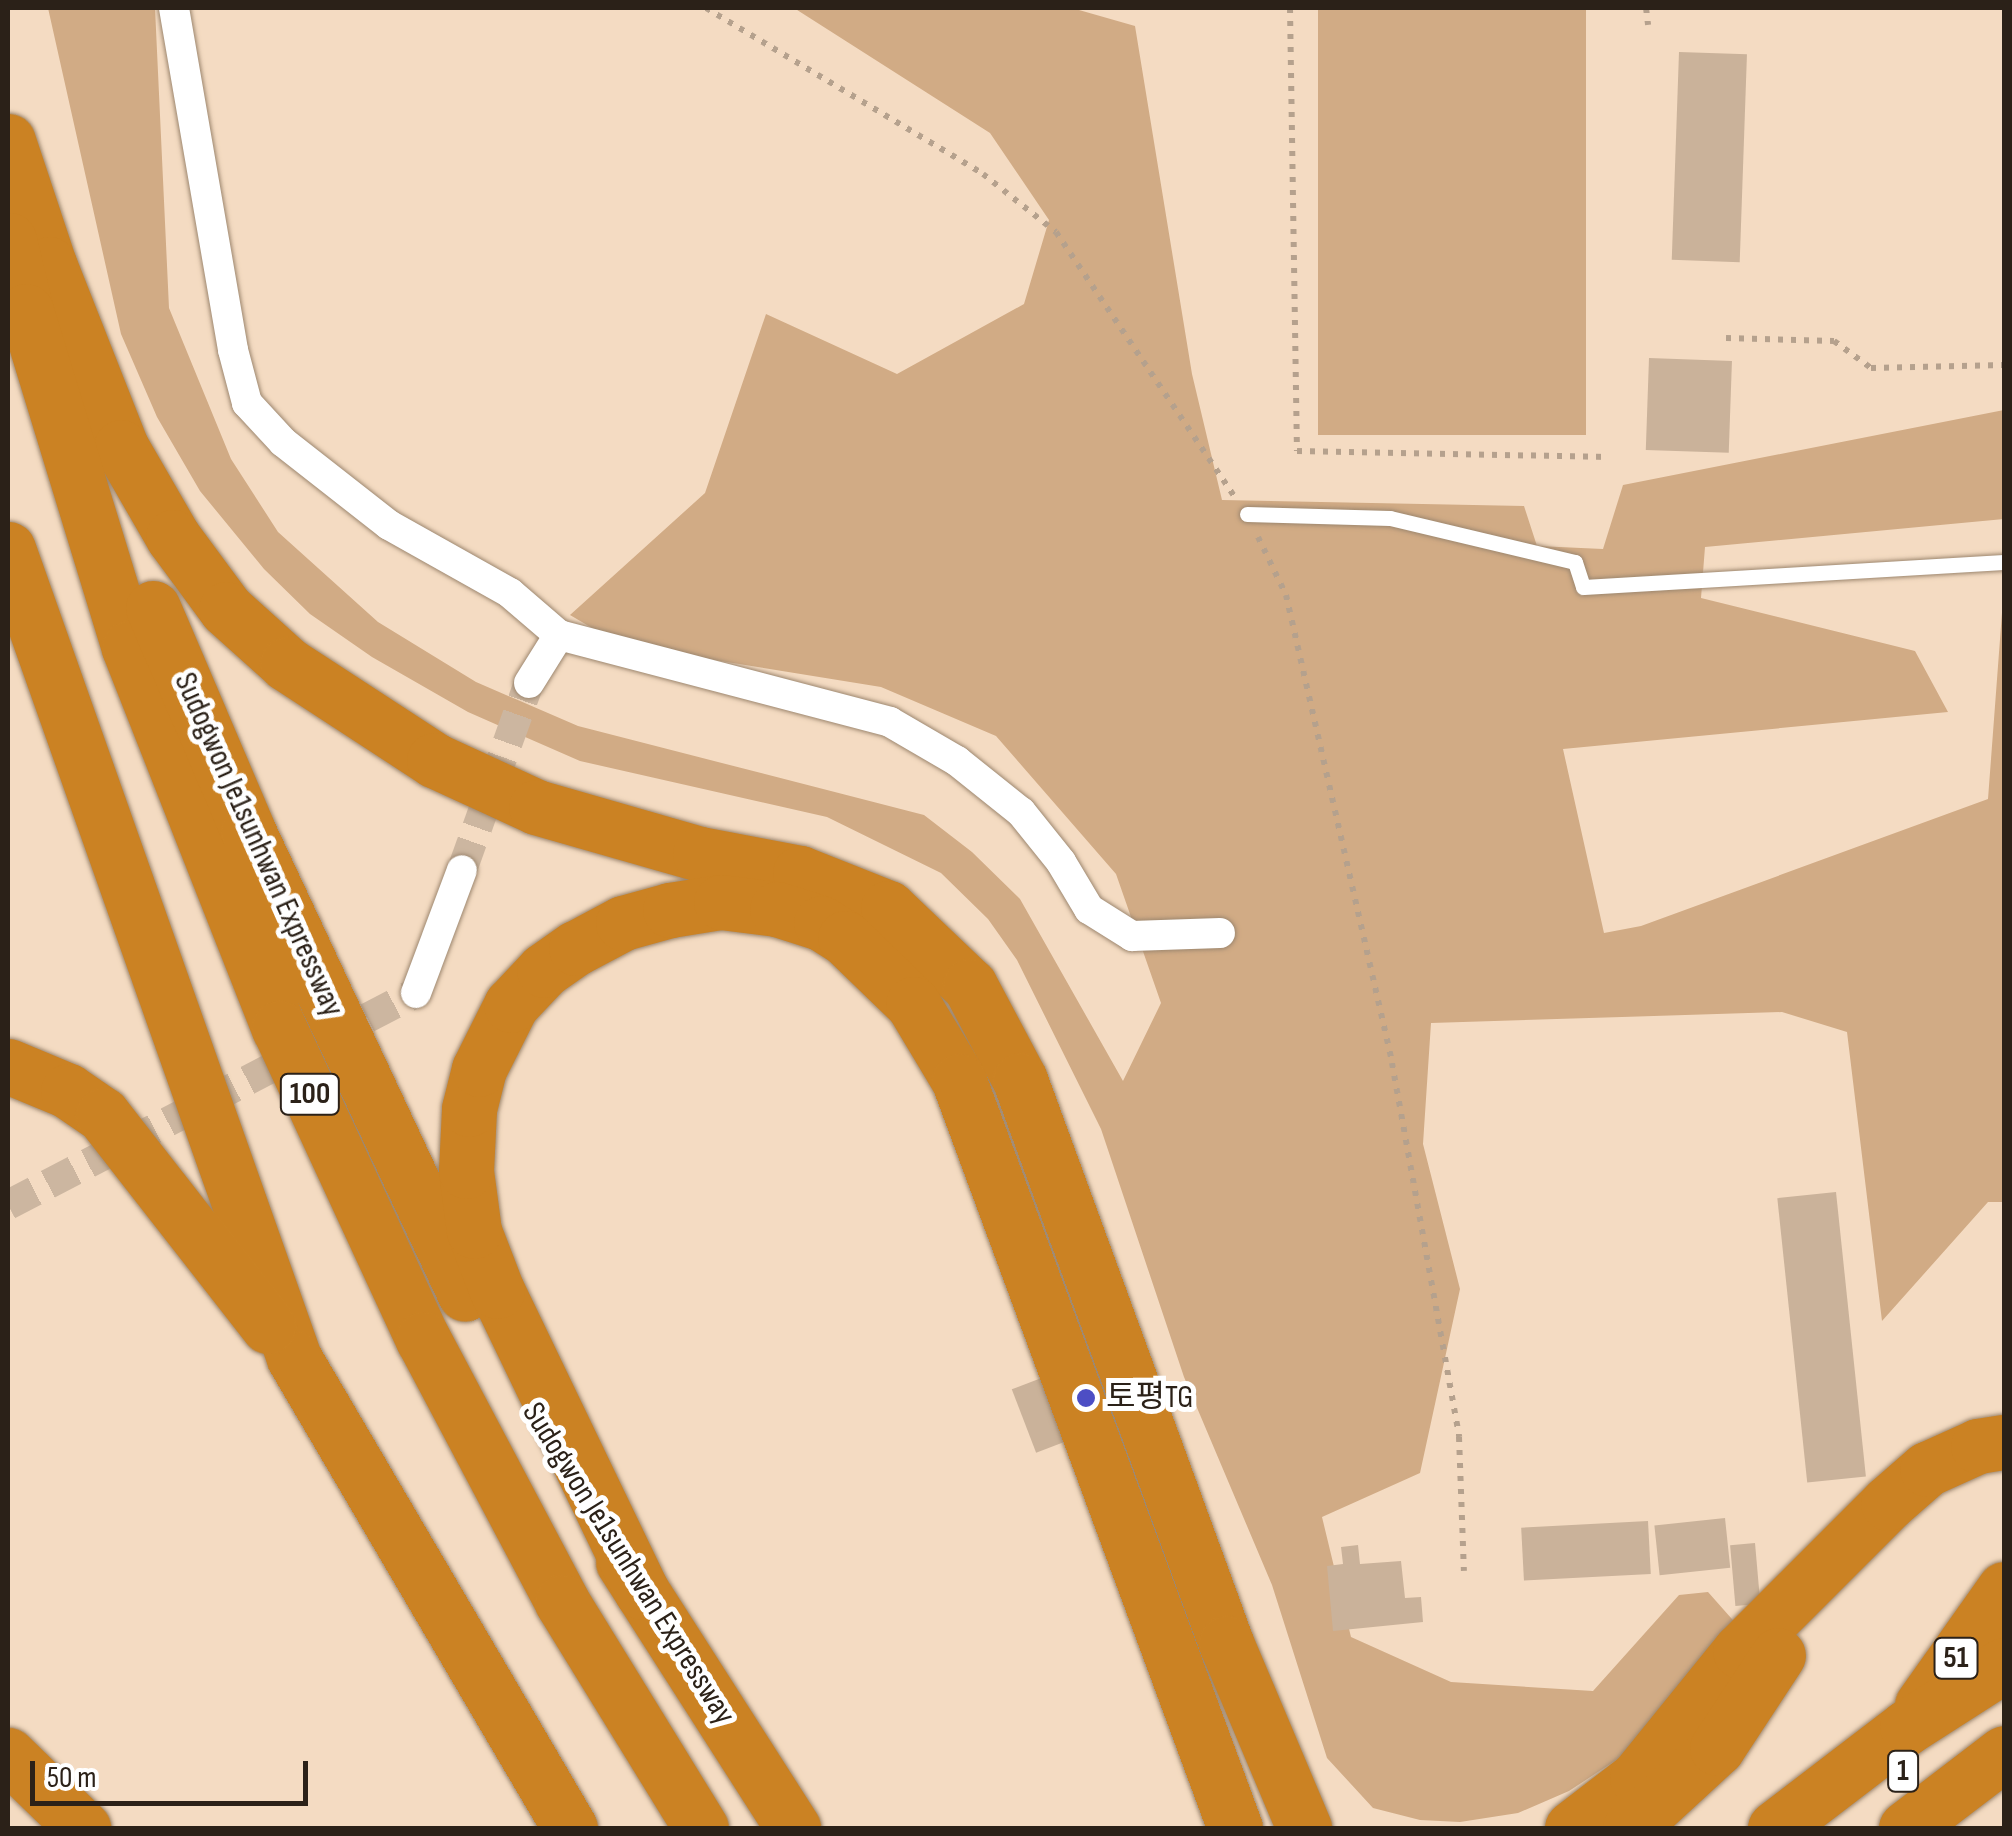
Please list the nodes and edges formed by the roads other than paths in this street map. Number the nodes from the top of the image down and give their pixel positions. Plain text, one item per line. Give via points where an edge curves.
1 (174, 8) edge
2 (8, 140) edge
3 (8, 233) edge
4 (26, 311) junction
5 (1246, 514) road end
6 (8, 549) edge
7 (2004, 562) edge
8 (559, 635) junction
9 (529, 684) tunnel mouth
10 (462, 870) tunnel mouth
11 (1220, 933) dead end
12 (416, 993) tunnel mouth
13 (8, 1066) edge
14 (294, 1358) junction
15 (2004, 1442) edge
16 (1888, 1503) junction
17 (2004, 1589) edge
18 (642, 1592) junction
19 (2004, 1666) edge
20 (2004, 1711) edge
21 (1907, 1727) junction
22 (2004, 1754) edge
23 (8, 1755) edge
24 (2004, 1795) edge
25 (1295, 1806) edge
26 (82, 1828) edge
27 (570, 1828) edge
28 (701, 1828) edge
29 (793, 1828) edge
30 (1235, 1828) edge
31 (1329, 1828) edge
32 (1572, 1828) edge
33 (1630, 1828) edge
34 (1775, 1828) edge
35 (1800, 1828) edge
36 (1906, 1828) edge
37 (1944, 1828) edge

1 - 8 street via 247,403 283,442 389,525 510,593
2 - 25 highway via 48,264 121,446 226,610 287,664 434,760 536,808 700,854 800,873 888,908 970,986 1020,1080 1226,1644
3 - 4 highway, Sudogwon Je1sunhwan Expressway / 100
4 - 18 highway, Sudogwon Je1sunhwan Expressway / 100 via 248,832 472,1309
4 - 28 highway, Sudogwon Je1sunhwan Expressway / 100 via 129,648 279,1028 423,1339 562,1602
5 - 7 lane via 1390,518 1576,562 1583,587
6 - 14 highway
8 - 9 street
8 - 11 street via 890,722 957,760 1021,812 1089,908 1132,936
10 - 12 street
13 - 14 highway via 68,1090 103,1115
14 - 27 highway
15 - 16 highway via 1926,1469
16 - 32 highway via 1740,1652 1637,1778
16 - 33 highway via 1717,1748
17 - 21 highway, 51
18 - 29 highway, Sudogwon Je1sunhwan Expressway / 100
18 - 30 highway via 474,1231 466,1172 469,1108 479,1069 511,1006 576,948 623,923 670,910 721,902 777,909 845,938 913,1004 959,1081
19 - 21 highway
20 - 35 highway, 1
21 - 34 highway
22 - 36 highway, 1
23 - 26 highway
24 - 37 highway
25 - 31 highway

